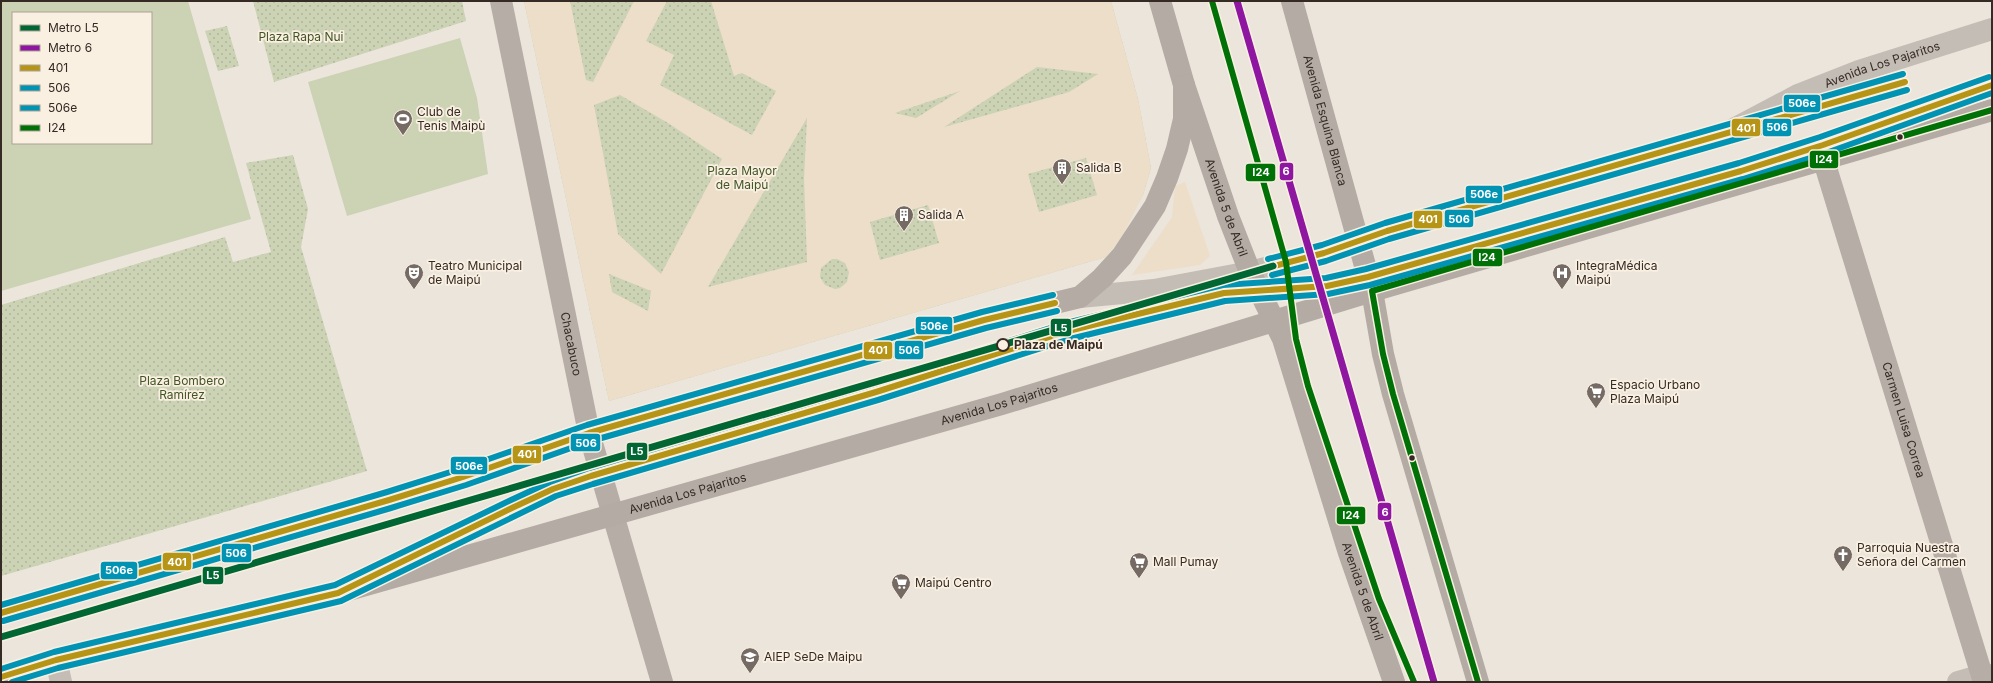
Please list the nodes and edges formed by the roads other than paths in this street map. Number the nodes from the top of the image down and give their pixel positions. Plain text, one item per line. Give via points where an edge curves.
1 (501, 1) edge
2 (1160, 1) edge
3 (1292, 1) edge
4 (1992, 29) edge
5 (1184, 85) junction
6 (1992, 110) edge
7 (1823, 158) junction
8 (1357, 240) junction
9 (1250, 272) junction
10 (1372, 291) junction
11 (1080, 297) junction
12 (1274, 320) junction
13 (589, 433) junction
14 (612, 515) junction
15 (1, 613) edge
16 (56, 660) junction
17 (1, 676) edge
18 (1986, 677) edge
19 (61, 682) edge
20 (662, 682) edge
21 (1394, 682) edge
22 (1478, 682) edge
23 (1958, 682) edge

1 - 13 main road, Chacabuco
2 - 5 main road, Avenida 5 de Abril
3 - 8 main road, Avenida Esquina Blanca
4 - 8 street, Avenida Los Pajaritos via 1859,70 1798,95 1728,132
5 - 9 main road, Avenida 5 de Abril via 1228,216
5 - 11 main road via 1184,119 1177,149 1155,206 1122,256
6 - 7 main road, Avenida Los Pajaritos
7 - 10 main road, Avenida Los Pajaritos
7 - 18 main road, Carmen Luisa Correa
8 - 9 street, Avenida Los Pajaritos via 1324,253
8 - 10 main road
9 - 11 street, Avenida Los Pajaritos via 1154,290
9 - 12 main road, Avenida 5 de Abril
10 - 12 main road, Avenida Los Pajaritos
10 - 22 main road via 1392,394
11 - 13 main road, Avenida Los Pajaritos via 984,320
12 - 14 main road, Avenida Los Pajaritos via 1002,404
12 - 21 main road, Avenida 5 de Abril via 1283,339 1349,553
13 - 14 main road, Chacabuco
13 - 15 main road, Avenida Los Pajaritos via 424,489
14 - 16 main road, Avenida Los Pajaritos via 338,593
14 - 20 main road, Chacabuco
16 - 17 main road, Avenida Los Pajaritos
16 - 19 street
18 - 23 street

